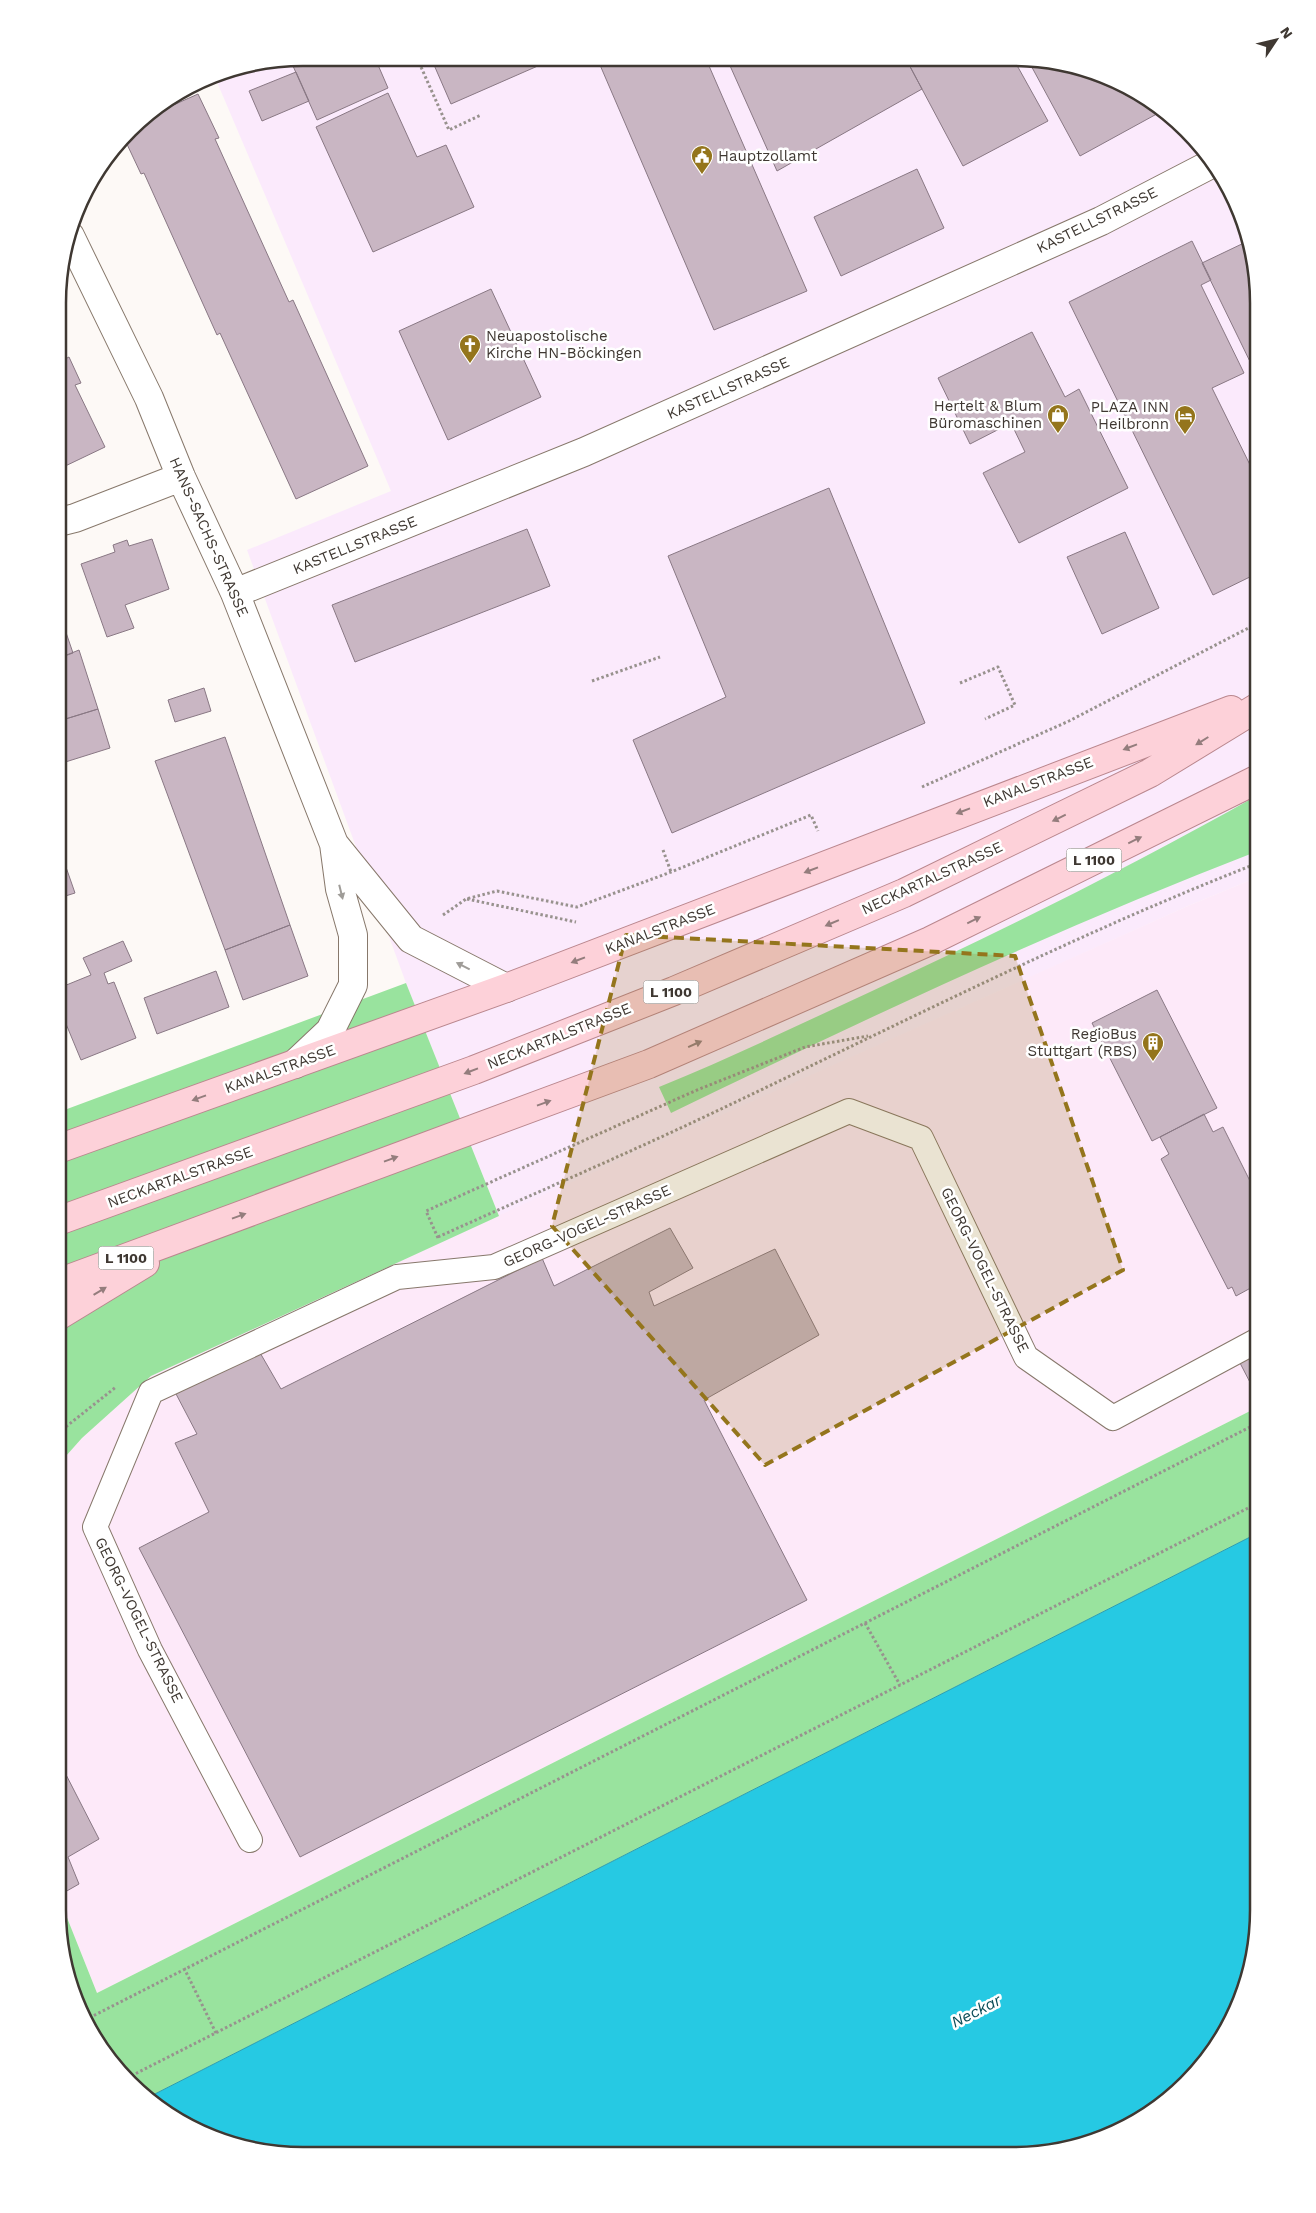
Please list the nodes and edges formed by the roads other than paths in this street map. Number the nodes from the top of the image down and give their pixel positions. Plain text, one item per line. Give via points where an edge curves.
1 (1207, 166) edge
2 (74, 244) edge
3 (181, 477) junction
4 (66, 520) edge
5 (235, 593) junction
6 (1250, 703) edge
7 (1250, 711) edge
8 (1250, 783) edge
9 (334, 844) junction
10 (506, 988) junction
11 (295, 1064) junction
12 (66, 1146) edge
13 (66, 1219) edge
14 (193, 1233) junction
15 (66, 1280) edge
16 (66, 1311) edge
17 (1250, 1344) edge
18 (250, 1840) dead end

1 - 5 street, KASTELLSTRASSE via 1101,221 584,452
2 - 3 street, HANS-SACHS-STRASSE via 149,398
3 - 4 street
3 - 5 street, HANS-SACHS-STRASSE
5 - 9 street, HANS-SACHS-STRASSE
6 -> 10 main road, KANALSTRASSE
7 -> 13 main road, NECKARTALSTRASSE / L 1100 via 1150,773 904,893 674,991 474,1070
14 -> 8 main road, L 1100 via 649,1064 930,941
10 -> 9 street, HANS-SACHS-STRASSE via 411,939
9 -> 11 street, HANS-SACHS-STRASSE via 340,889 353,935 353,985 330,1031
10 - 11 main road, KANALSTRASSE
11 -> 12 main road, KANALSTRASSE
14 - 15 main road, L 1100
16 -> 14 main road
17 - 18 lane, GEORG-VOGEL-STRASSE via 1113,1418 1026,1357 922,1138 849,1111 494,1267 398,1277 151,1392 94,1527 150,1650

